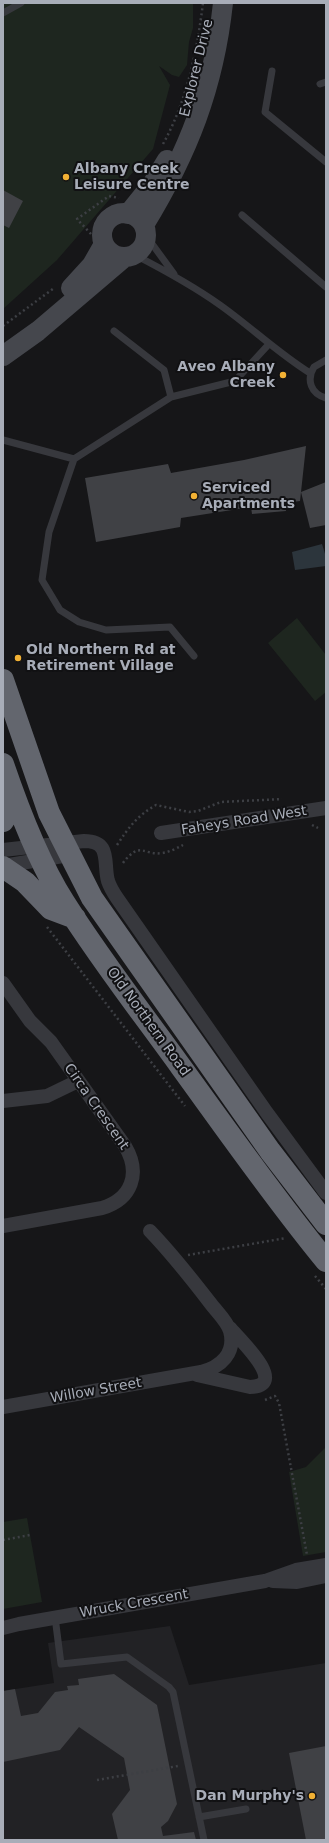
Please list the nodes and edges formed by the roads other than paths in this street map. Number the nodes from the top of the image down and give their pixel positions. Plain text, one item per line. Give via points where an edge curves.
1 (21, 3) edge
2 (212, 3) edge
3 (223, 3) edge
4 (3, 13) edge
5 (272, 71) dead end
6 (326, 162) edge
7 (242, 215) dead end
8 (136, 218) junction
9 (98, 241) junction
10 (130, 256) junction
11 (176, 275) junction
12 (326, 287) edge
13 (114, 331) dead end
14 (3, 340) edge
15 (269, 344) junction
16 (3, 356) edge
17 (326, 360) edge
18 (310, 373) junction
19 (171, 397) junction
20 (326, 398) edge
21 (3, 440) edge
22 (74, 459) junction
23 (194, 656) dead end
24 (3, 680) edge
25 (3, 764) edge
26 (15, 801) junction
27 (326, 808) edge
28 (3, 821) edge
29 (161, 834) dead end
30 (66, 849) junction
31 (3, 850) edge
32 (39, 853) junction
33 (3, 867) edge
34 (75, 918) junction
35 (3, 983) edge
36 (78, 1081) junction
37 (3, 1101) edge
38 (326, 1193) edge
39 (326, 1224) edge
40 (3, 1226) edge
41 (150, 1231) dead end
42 (319, 1266) edge
43 (227, 1325) junction
44 (190, 1374) junction
45 (3, 1407) edge
46 (326, 1565) edge
47 (326, 1576) edge
48 (265, 1581) junction
49 (55, 1618) junction
50 (3, 1628) edge
51 (246, 1809) dead end
52 (199, 1817) junction
53 (204, 1840) edge

1 - 4 lane
2 - 8 street, Explorer Drive via 202,58 182,128
3 - 8 street, Explorer Drive via 204,98 189,141 166,189
5 - 6 lane via 265,112
7 - 12 lane
8 - 9 street via 118,214 110,219
8 - 10 street via 145,244
8 - 11 lane
9 - 10 street via 112,254
9 - 14 street via 92,264 80,279 31,322
10 - 11 lane
10 - 16 street via 38,331
11 - 15 lane via 220,305
13 - 19 lane via 164,370
15 - 18 lane
15 - 19 lane via 235,381
17 - 18 lane via 316,364
18 - 20 lane via 313,390
19 - 22 lane
21 - 22 lane
22 - 23 lane via 49,532 42,580 60,610 79,622 106,630 170,627
24 - 30 highway, Old Northern Road via 44,801
25 - 26 highway, Old Northern Road
26 - 28 highway
26 - 32 highway, Old Northern Road
27 - 29 street, Faheys Road West
30 - 32 street
30 - 38 street via 90,841 102,847 105,852 107,880 117,898
30 - 39 highway, Old Northern Road via 92,898 133,958 270,1151
31 - 32 street
32 - 33 street
32 - 34 highway, Old Northern Road
33 - 34 highway via 25,882 51,909
34 - 42 highway, Old Northern Road via 115,977 300,1230
35 - 36 street, Circa Crescent via 30,1021 51,1042
36 - 37 street via 47,1096
36 - 40 street, Circa Crescent via 128,1152 133,1174 128,1191 117,1202 102,1208
41 - 43 street, Willow Street via 178,1262
43 - 44 street, Willow Street via 232,1342 227,1357 214,1368
43 - 44 street, Willow Street via 263,1368 266,1377 264,1382 250,1387
44 - 45 street, Willow Street
46 - 48 street, Wruck Crescent via 296,1570
47 - 48 street, Wruck Crescent via 297,1582
48 - 49 street, Wruck Crescent
49 - 50 street, Wruck Crescent
49 - 52 lane via 61,1664 127,1657 173,1692
51 - 52 lane
52 - 53 lane

